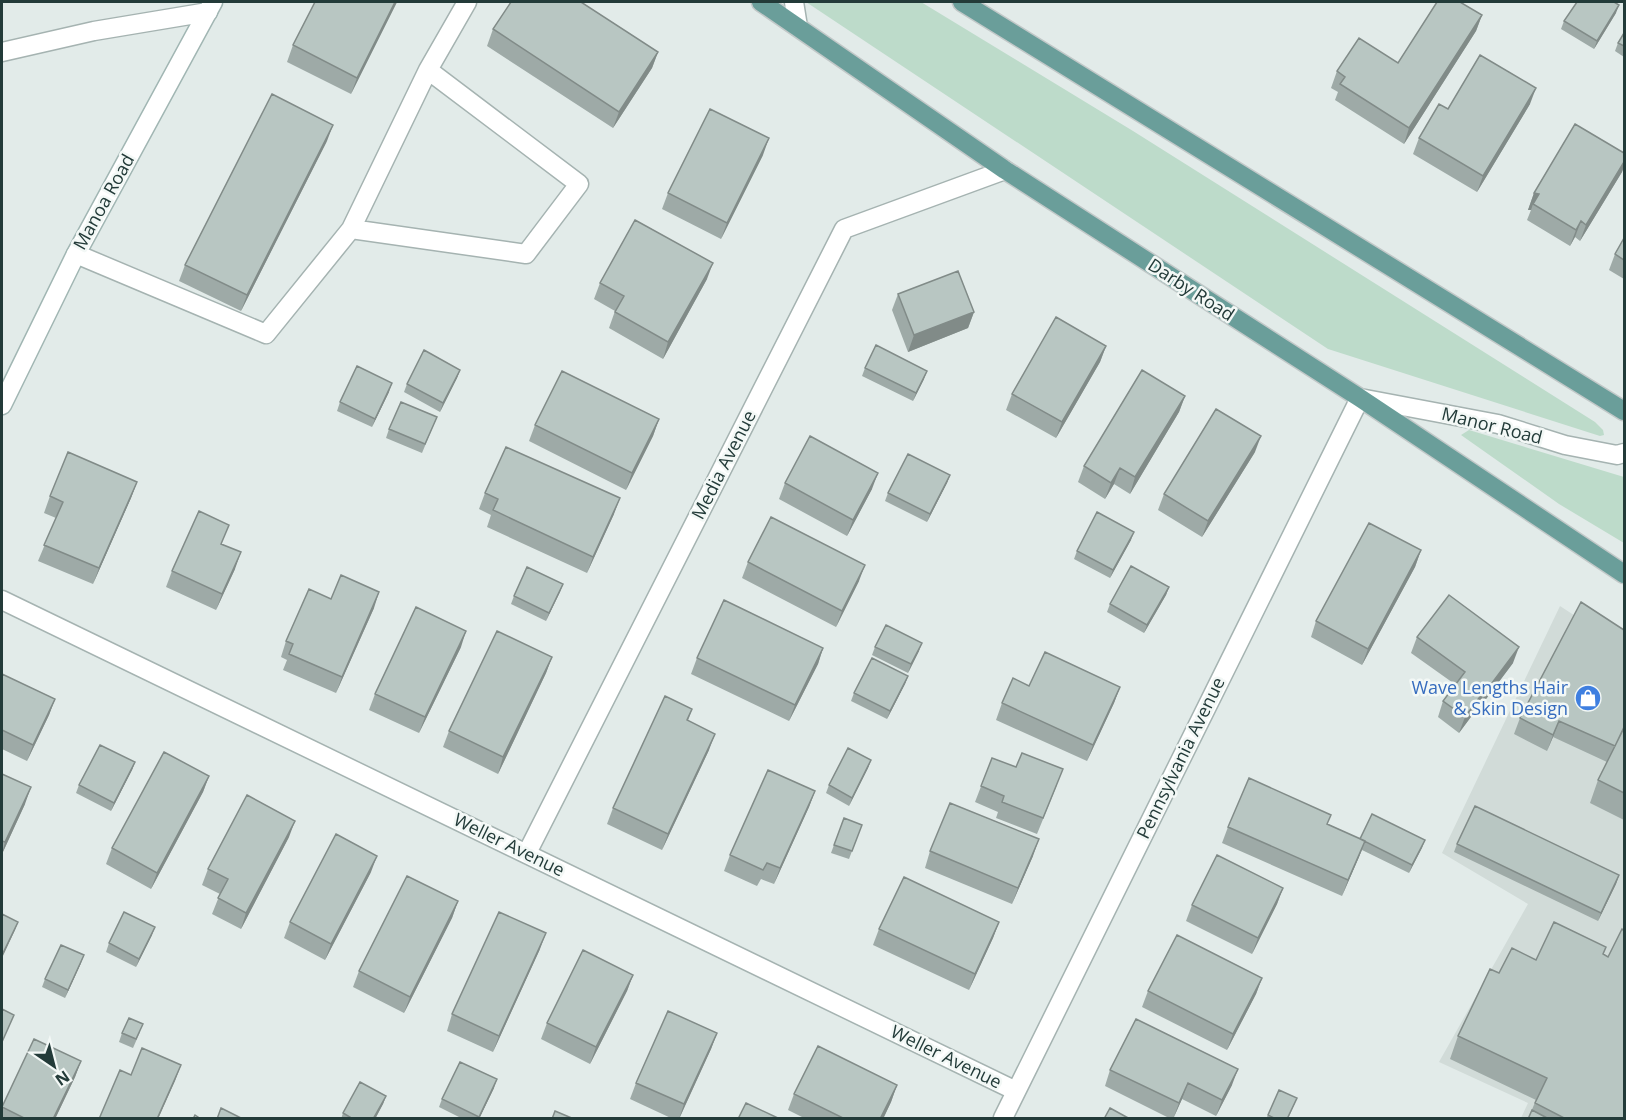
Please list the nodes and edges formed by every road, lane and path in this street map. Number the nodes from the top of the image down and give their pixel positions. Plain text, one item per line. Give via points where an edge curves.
1 (467, 2) edge
2 (761, 2) edge
3 (794, 2) edge
4 (962, 2) edge
5 (211, 7) edge
6 (798, 27) junction
7 (2, 52) edge
8 (428, 70) junction
9 (1005, 170) junction
10 (351, 229) junction
11 (76, 254) junction
12 (1360, 398) junction
13 (2, 405) edge
14 (1624, 411) edge
15 (1624, 453) edge
16 (1624, 574) edge
17 (2, 600) edge
18 (527, 853) junction
19 (1016, 1091) junction
20 (1003, 1119) edge

1 - 8 street
2 - 6 main road, Darby Road
3 - 6 street
4 - 14 main road
5 - 7 street
5 - 11 street, Manoa Road
6 - 9 main road, Darby Road
8 - 10 street
8 - 10 street via 579,184 526,254
9 - 12 main road, Darby Road
9 - 18 street, Media Avenue via 844,229
10 - 11 street via 266,334
11 - 13 street, Manoa Road
12 - 15 street, Manor Road via 1498,424 1576,448
12 - 16 main road, Darby Road
12 - 19 street, Pennsylvania Avenue
17 - 18 street, Weller Avenue
18 - 19 street, Weller Avenue
19 - 20 street, Pennsylvania Avenue

